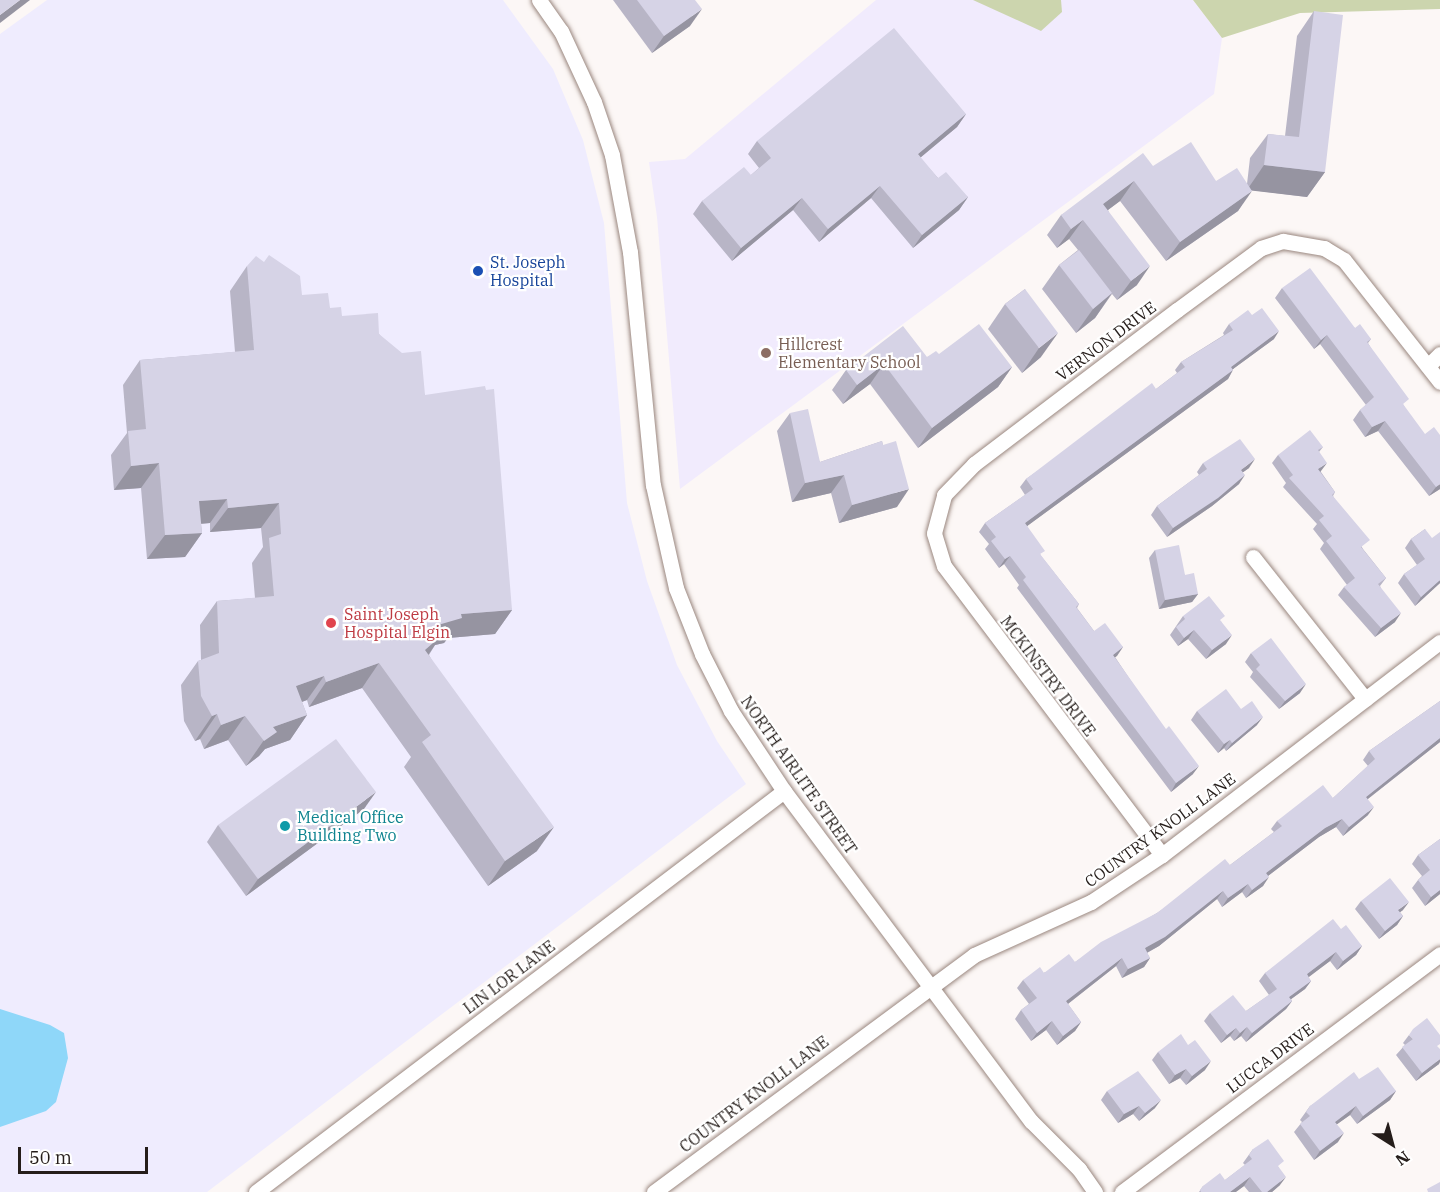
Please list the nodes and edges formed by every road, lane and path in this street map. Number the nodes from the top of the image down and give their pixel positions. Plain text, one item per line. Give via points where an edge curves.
1 (539, 0) edge
2 (1440, 354) edge
3 (1428, 366) junction
4 (1440, 382) edge
5 (939, 507) joint
6 (1253, 557) dead end
7 (1440, 642) edge
8 (1365, 699) junction
9 (784, 791) junction
10 (1162, 855) junction
11 (1440, 954) edge
12 (928, 985) junction
13 (256, 1192) edge
14 (654, 1192) edge
15 (1095, 1192) edge
16 (1122, 1192) edge

1 - 9 street, NORTH AIRLITE STREET via 561,31 594,102 612,155 630,252 653,485 676,588 702,654 731,711
2 - 3 street
3 - 4 street
3 - 5 street, VERNON DRIVE via 1344,260 1315,245 1283,241 1261,248 974,464 952,484
5 - 10 street, MCKINSTRY DRIVE via 934,533 944,566
6 - 8 street
7 - 8 street, COUNTRY KNOLL LANE
8 - 10 street, COUNTRY KNOLL LANE
9 - 12 street, NORTH AIRLITE STREET
9 - 13 street, LIN LOR LANE
10 - 12 street, COUNTRY KNOLL LANE via 1091,902 974,955
11 - 16 street, LUCCA DRIVE
12 - 14 street, COUNTRY KNOLL LANE
12 - 15 street, NORTH AIRLITE STREET via 1031,1121 1079,1169

